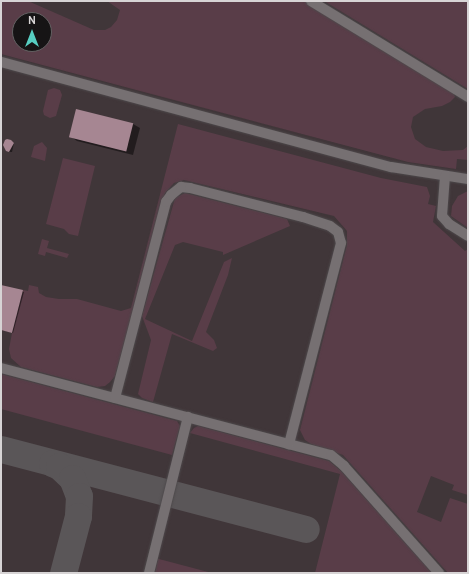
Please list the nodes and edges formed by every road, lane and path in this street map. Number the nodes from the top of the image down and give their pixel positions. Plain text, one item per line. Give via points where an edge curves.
1 (311, 1) edge
2 (1, 62) edge
3 (468, 97) edge
4 (445, 176) junction
5 (468, 179) edge
6 (468, 236) edge
7 (1, 368) edge
8 (115, 398) junction
9 (188, 418) junction
10 (289, 444) junction
11 (149, 573) edge
12 (440, 573) edge

1 - 3 street
2 - 4 street via 376,163
4 - 5 street
4 - 6 street via 442,216 449,224
7 - 8 street
8 - 9 street
8 - 10 street via 166,202 171,195 180,188 190,188 303,217 334,229 338,232 341,243
9 - 10 street
9 - 11 street
10 - 12 street via 331,455 339,461

